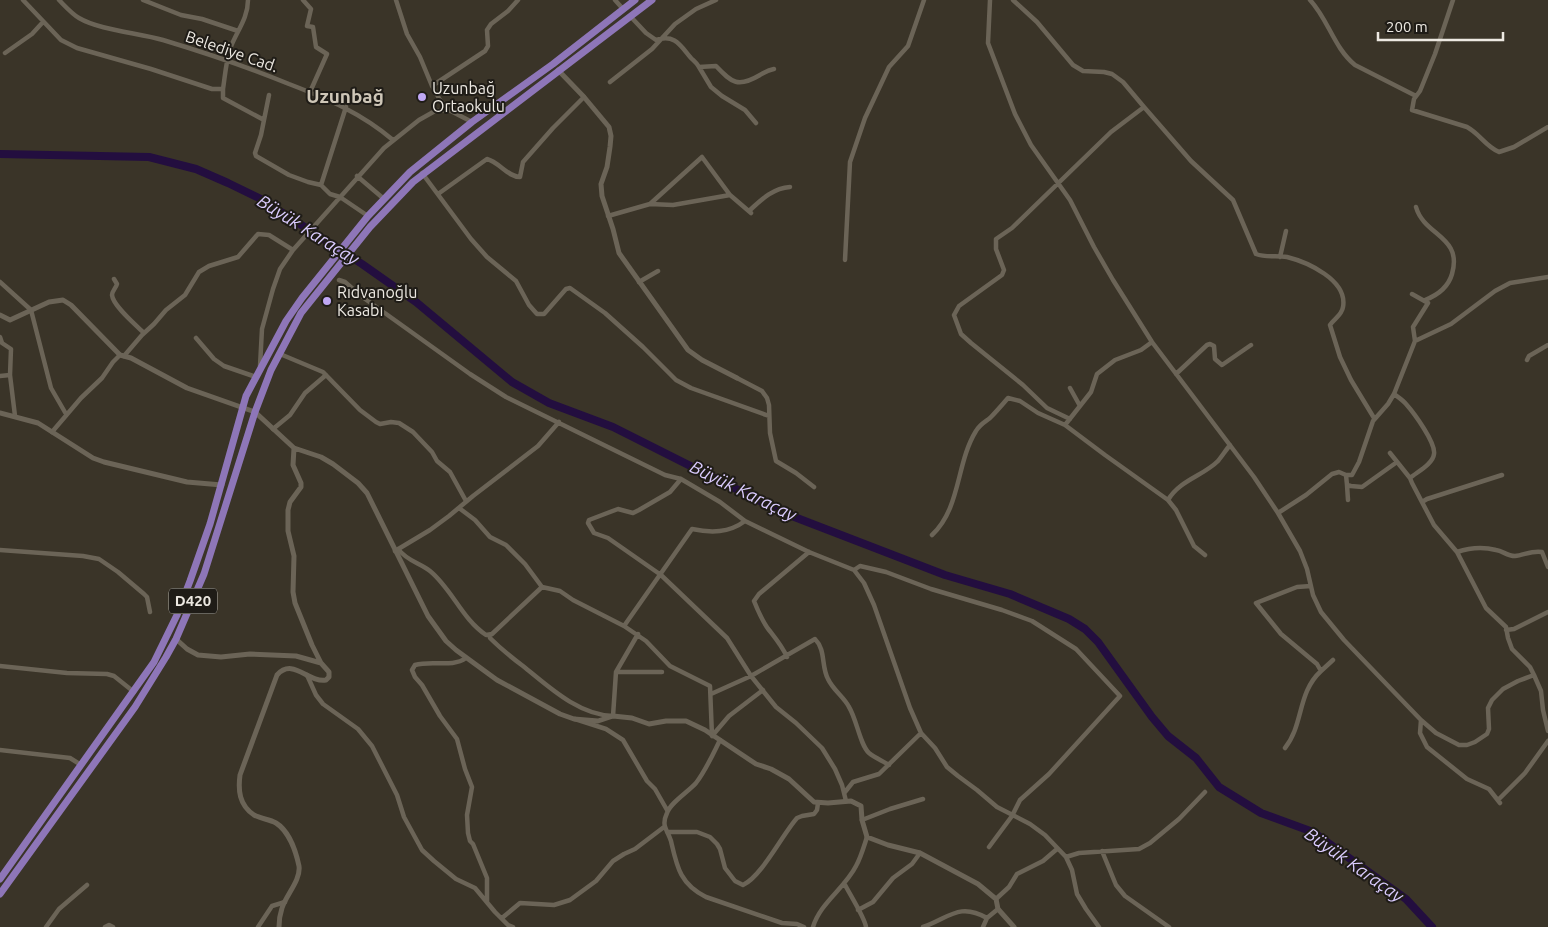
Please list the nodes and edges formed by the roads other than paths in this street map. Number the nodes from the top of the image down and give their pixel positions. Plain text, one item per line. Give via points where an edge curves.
1 (23, 0) edge
2 (59, 0) edge
3 (143, 0) edge
4 (248, 0) edge
5 (303, 0) edge
6 (396, 0) edge
7 (518, 0) edge
8 (615, 0) edge
9 (635, 0) edge
10 (652, 0) edge
11 (716, 0) edge
12 (924, 0) edge
13 (990, 0) edge
14 (1014, 0) edge
15 (1310, 0) edge
16 (1453, 0) edge
17 (623, 10) junction
18 (631, 17) junction
19 (43, 22) junction
20 (238, 31) junction
21 (664, 37) junction
22 (5, 53) dead end
23 (228, 61) junction
24 (699, 67) junction
25 (774, 69) dead end
26 (558, 70) junction
27 (610, 82) dead end
28 (432, 86) junction
29 (223, 89) junction
30 (310, 92) junction
31 (269, 95) dead end
32 (1416, 96) junction
33 (584, 97) junction
34 (346, 107) junction
35 (1144, 107) junction
36 (449, 110) junction
37 (264, 120) junction
38 (472, 122) junction
39 (756, 123) dead end
40 (1548, 127) edge
41 (393, 140) junction
42 (422, 173) junction
43 (357, 176) junction
44 (1059, 183) junction
45 (321, 185) junction
46 (790, 187) dead end
47 (438, 194) junction
48 (730, 195) junction
49 (338, 199) junction
50 (384, 199) junction
51 (650, 204) junction
52 (1416, 207) dead end
53 (368, 216) junction
54 (608, 216) junction
55 (1286, 231) dead end
56 (293, 250) junction
57 (1280, 257) junction
58 (845, 260) dead end
59 (658, 271) dead end
60 (1548, 278) edge
61 (114, 279) dead end
62 (339, 280) dead end
63 (0, 282) edge
64 (639, 282) junction
65 (1412, 294) dead end
66 (1425, 300) junction
67 (31, 310) junction
68 (0, 315) edge
69 (144, 333) junction
70 (0, 337) edge
71 (196, 338) dead end
72 (1415, 341) junction
73 (1152, 342) junction
74 (1251, 345) dead end
75 (1548, 345) edge
76 (280, 354) junction
77 (122, 355) junction
78 (1527, 360) dead end
79 (260, 368) junction
80 (1176, 374) junction
81 (10, 375) junction
82 (326, 375) junction
83 (0, 376) edge
84 (256, 377) junction
85 (737, 378) joint
86 (1070, 388) dead end
87 (1394, 394) junction
88 (1080, 406) junction
89 (243, 407) junction
90 (255, 412) junction
91 (0, 413) edge
92 (66, 414) junction
93 (15, 416) junction
94 (769, 416) junction
95 (1374, 418) junction
96 (1070, 419) junction
97 (559, 422) junction
98 (1066, 424) junction
99 (273, 429) junction
100 (52, 432) junction
101 (1230, 445) junction
102 (294, 448) junction
103 (1390, 452) dead end
104 (1397, 462) junction
105 (1346, 475) junction
106 (1502, 475) dead end
107 (1410, 478) junction
108 (680, 479) junction
109 (222, 485) junction
110 (1348, 485) junction
111 (814, 487) dead end
112 (1168, 500) junction
113 (1348, 500) dead end
114 (466, 501) junction
115 (1422, 502) junction
116 (459, 508) junction
117 (1278, 513) junction
118 (745, 521) junction
119 (932, 535) dead end
120 (0, 550) edge
121 (397, 550) junction
122 (809, 552) junction
123 (1457, 552) junction
124 (1205, 555) dead end
125 (1548, 566) edge
126 (854, 570) junction
127 (661, 575) junction
128 (1311, 586) junction
129 (542, 587) junction
130 (150, 612) dead end
131 (1548, 612) edge
132 (624, 626) junction
133 (1506, 630) junction
134 (638, 634) junction
135 (490, 635) junction
136 (176, 639) junction
137 (787, 657) junction
138 (466, 658) junction
139 (1334, 660) dead end
140 (321, 663) junction
141 (0, 666) edge
142 (1321, 671) junction
143 (616, 672) junction
144 (662, 672) dead end
145 (1534, 674) junction
146 (306, 675) junction
147 (751, 676) junction
148 (763, 690) junction
149 (134, 692) junction
150 (711, 694) junction
151 (613, 716) junction
152 (574, 719) junction
153 (1421, 720) junction
154 (1548, 730) edge
155 (921, 733) junction
156 (712, 736) junction
157 (720, 740) junction
158 (1548, 741) edge
159 (1285, 748) dead end
160 (0, 750) edge
161 (81, 765) junction
162 (890, 765) junction
163 (845, 792) junction
164 (1205, 792) dead end
165 (923, 799) dead end
166 (846, 801) junction
167 (818, 803) junction
168 (667, 810) junction
169 (1012, 816) junction
170 (862, 820) junction
171 (665, 829) junction
172 (867, 837) junction
173 (988, 847) dead end
174 (1057, 849) junction
175 (1102, 851) junction
176 (920, 852) junction
177 (1066, 857) junction
178 (0, 879) edge
179 (844, 883) junction
180 (86, 885) dead end
181 (0, 894) edge
182 (996, 899) junction
183 (284, 902) junction
184 (486, 902) junction
185 (998, 909) junction
186 (858, 910) junction
187 (502, 918) junction
188 (987, 918) junction
189 (46, 927) edge
190 (105, 927) edge
191 (113, 927) edge
192 (258, 927) edge
193 (279, 927) edge
194 (513, 927) edge
195 (804, 927) edge
196 (813, 927) edge
197 (866, 927) edge
198 (923, 927) edge
199 (983, 927) edge
200 (1014, 927) edge
201 (1100, 927) edge
202 (1169, 927) edge

1 - 19 street
2 - 23 street, Belediye Cad. via 78,18 91,24 150,36
3 - 20 street
4 - 20 street via 248,10
5 - 30 street via 311,9 307,26 313,28 316,47 327,54
6 - 28 street via 407,34
7 - 28 street via 487,30 485,52
8 - 17 street
9 - 17 highway, D420
10 - 18 highway
11 - 21 street via 696,9
12 - 58 street via 908,46 889,67 865,118 850,162
13 - 44 street via 988,43 1015,114 1031,145
14 - 35 street via 1073,65 1082,71 1112,74
15 - 32 street via 1347,58
16 - 32 street via 1435,54
17 - 38 highway, D420
18 - 21 street via 656,40
18 - 26 highway
19 - 22 street
19 - 29 street via 60,40 77,48 212,89
20 - 23 street
21 - 24 street via 677,41
21 - 27 street
23 - 29 street
23 - 30 street, Belediye Cad.
24 - 25 street via 716,66 727,78 741,83
24 - 39 street via 711,87 745,110
26 - 33 street
26 - 42 highway
28 - 36 street
29 - 37 street via 223,98
30 - 34 street, Belediye Cad.
31 - 37 street
32 - 40 street via 1412,110 1472,129 1485,144 1499,152
33 - 47 street via 523,162 520,177 487,159
33 - 54 street via 608,127 611,136 601,184
34 - 41 street, Belediye Cad.
34 - 45 street
35 - 44 street via 1111,132
35 - 57 street via 1191,161 1233,200 1256,254
36 - 38 street
36 - 41 street via 435,111
37 - 45 street via 256,156 289,175
38 - 50 highway, D420 via 410,172
41 - 43 street
42 - 47 street
42 - 76 highway, D420 via 370,227 327,279 301,313
43 - 49 street
43 - 50 street
44 - 73 street via 1112,280
44 - 96 street via 996,239 1004,270 1002,275 959,306 954,315 961,334 1047,408
45 - 49 street
46 - 48 street via 782,187 769,194 750,212
47 - 94 street via 487,257 516,281 537,314 544,314 570,288 605,313 676,380
48 - 51 street via 673,205
48 - 51 street via 702,156
49 - 53 street
49 - 56 street
50 - 53 highway, D420
51 - 54 street
52 - 66 street via 1427,224 1450,245 1454,257 1445,288
53 - 79 highway, D420 via 286,321
54 - 64 street via 619,253
55 - 57 street
56 - 69 street via 269,235 258,234 238,257 199,272 185,295
56 - 79 street via 278,274 265,318
57 - 95 street via 1321,270 1341,292 1344,308 1330,326 1351,380
59 - 64 street
60 - 72 street via 1510,283 1451,324
61 - 69 street via 117,284 112,298
62 - 97 street via 492,388
63 - 67 street
64 - 85 street via 688,350
65 - 66 street
66 - 72 street via 1428,303 1413,327
67 - 68 street via 10,320
67 - 77 street via 63,300
67 - 92 street via 51,388
69 - 77 street
70 - 81 street via 10,349
71 - 84 street via 218,362
72 - 87 street
73 - 80 street
73 - 88 street via 1115,360 1096,374 1091,392
74 - 80 street via 1222,365 1215,359 1214,346 1207,345
75 - 78 street
76 - 82 street
76 - 90 highway, D420
77 - 89 street via 187,388
77 - 92 street
79 - 84 highway, D420
80 - 101 street
81 - 83 street
81 - 93 street
82 - 99 street
82 - 114 street via 372,419 380,424 399,423 416,435 450,472
84 - 89 highway, D420
85 - 94 street via 762,392 767,398
86 - 88 street
87 - 95 street
87 - 107 street via 1416,416 1435,453 1432,460
88 - 96 street
89 - 90 street
89 - 109 highway, D420
90 - 99 street
90 - 136 highway, D420 via 204,574
91 - 93 street
92 - 100 street
93 - 100 street via 38,423
94 - 111 street via 776,461
95 - 105 street via 1359,462 1352,475
96 - 98 street
97 - 108 street
97 - 114 street via 538,446
98 - 112 street
98 - 119 street via 1008,398 976,431 966,452 949,510
99 - 102 street
100 - 109 street via 104,462 187,482
101 - 112 street via 1217,462 1181,485
101 - 117 street
102 - 121 street via 321,457 358,483 367,493
102 - 140 street via 293,465 302,483 288,510 288,531 294,556 293,592
103 - 104 street
104 - 107 street
104 - 110 street via 1362,487
105 - 110 street
105 - 117 street via 1332,474
106 - 115 street
107 - 115 street
108 - 118 street
108 - 127 street via 670,492 633,513 618,509 588,523 594,533 608,538
109 - 149 highway, D420 via 177,615 154,662
110 - 113 street
112 - 124 street via 1194,546
114 - 116 street
115 - 123 street via 1434,525
116 - 121 street
116 - 129 street via 490,537 511,550
117 - 128 street via 1300,551
118 - 122 street
118 - 127 street via 736,528 718,532 692,530
120 - 130 street via 99,559 147,597
121 - 135 street via 430,572 470,621
121 - 138 street via 428,616 446,641
122 - 126 street
122 - 137 street via 754,601 762,620
123 - 125 street via 1486,548 1512,556 1538,551 1542,552
123 - 133 street via 1486,608
126 - 155 street via 874,606
126 - 169 street via 860,566 886,572 1032,620 1076,648 1120,696 1049,774 1020,800
127 - 132 street
127 - 147 street via 726,638
128 - 142 street via 1297,587 1256,603 1281,634
128 - 153 street via 1321,612
129 - 132 street via 560,591
129 - 135 street
131 - 133 street
132 - 134 street
133 - 145 street via 1512,649
134 - 143 street
134 - 150 street via 670,666 710,686
135 - 151 street via 504,651 571,703
136 - 140 street via 198,655 296,656
136 - 181 highway, D420 via 135,707
137 - 147 street
137 - 162 street via 814,639 818,643 828,680 849,707 863,745 869,753
138 - 152 street via 498,680
138 - 184 street via 452,664 421,663 412,670 457,739 472,787 467,815 468,834 487,878
139 - 142 street
140 - 146 street via 329,672 328,679 323,681
141 - 149 street via 107,674
142 - 159 street via 1310,683 1298,726
143 - 144 street
143 - 151 street
145 - 153 street via 1503,689 1492,700 1488,708 1490,729 1467,745 1458,745
145 - 154 street
146 - 183 street via 288,668 281,670 274,679 240,774 240,796 246,808 283,829 292,844 299,868
146 - 184 street via 323,704 358,729 372,746 422,850 456,879 475,888
147 - 148 street
147 - 150 street
148 - 156 street via 729,716
148 - 163 street via 776,707 822,748
149 - 161 highway, D420
150 - 156 street
151 - 152 street via 598,721
151 - 156 street via 649,724 686,721
152 - 168 street via 606,729 623,740
153 - 158 street via 1420,733 1427,747 1467,779 1489,789 1499,802 1526,773
155 - 162 street
155 - 169 street via 947,767
156 - 157 street
157 - 167 street via 756,764 789,779
157 - 168 street via 698,780
160 - 161 street via 70,758
161 - 178 highway, D420
162 - 163 street via 879,774 853,782
163 - 166 street
164 - 175 street via 1180,819 1150,843 1139,849
165 - 170 street
166 - 167 street
166 - 170 street via 861,806
167 - 171 street via 814,814 797,818 762,866 743,884 735,882 725,868 720,849 710,837 697,832
168 - 171 street
169 - 173 street
169 - 174 street via 1030,824
170 - 172 street
171 - 187 street via 613,861 596,881 570,900 554,905 520,903
171 - 195 street via 681,876 696,892 782,923
172 - 176 street
172 - 179 street via 856,867
174 - 177 street
174 - 182 street via 1017,874
175 - 177 street
175 - 202 street via 1116,884 1125,896
176 - 182 street via 978,884
176 - 186 street via 873,902
177 - 201 street via 1077,894
179 - 186 street
179 - 196 street
180 - 189 street via 59,909
182 - 185 street
183 - 192 street via 272,906
183 - 193 street
184 - 187 street
185 - 188 street
185 - 200 street
186 - 197 street
187 - 194 street
188 - 198 street via 959,910
188 - 199 street
190 - 191 street

